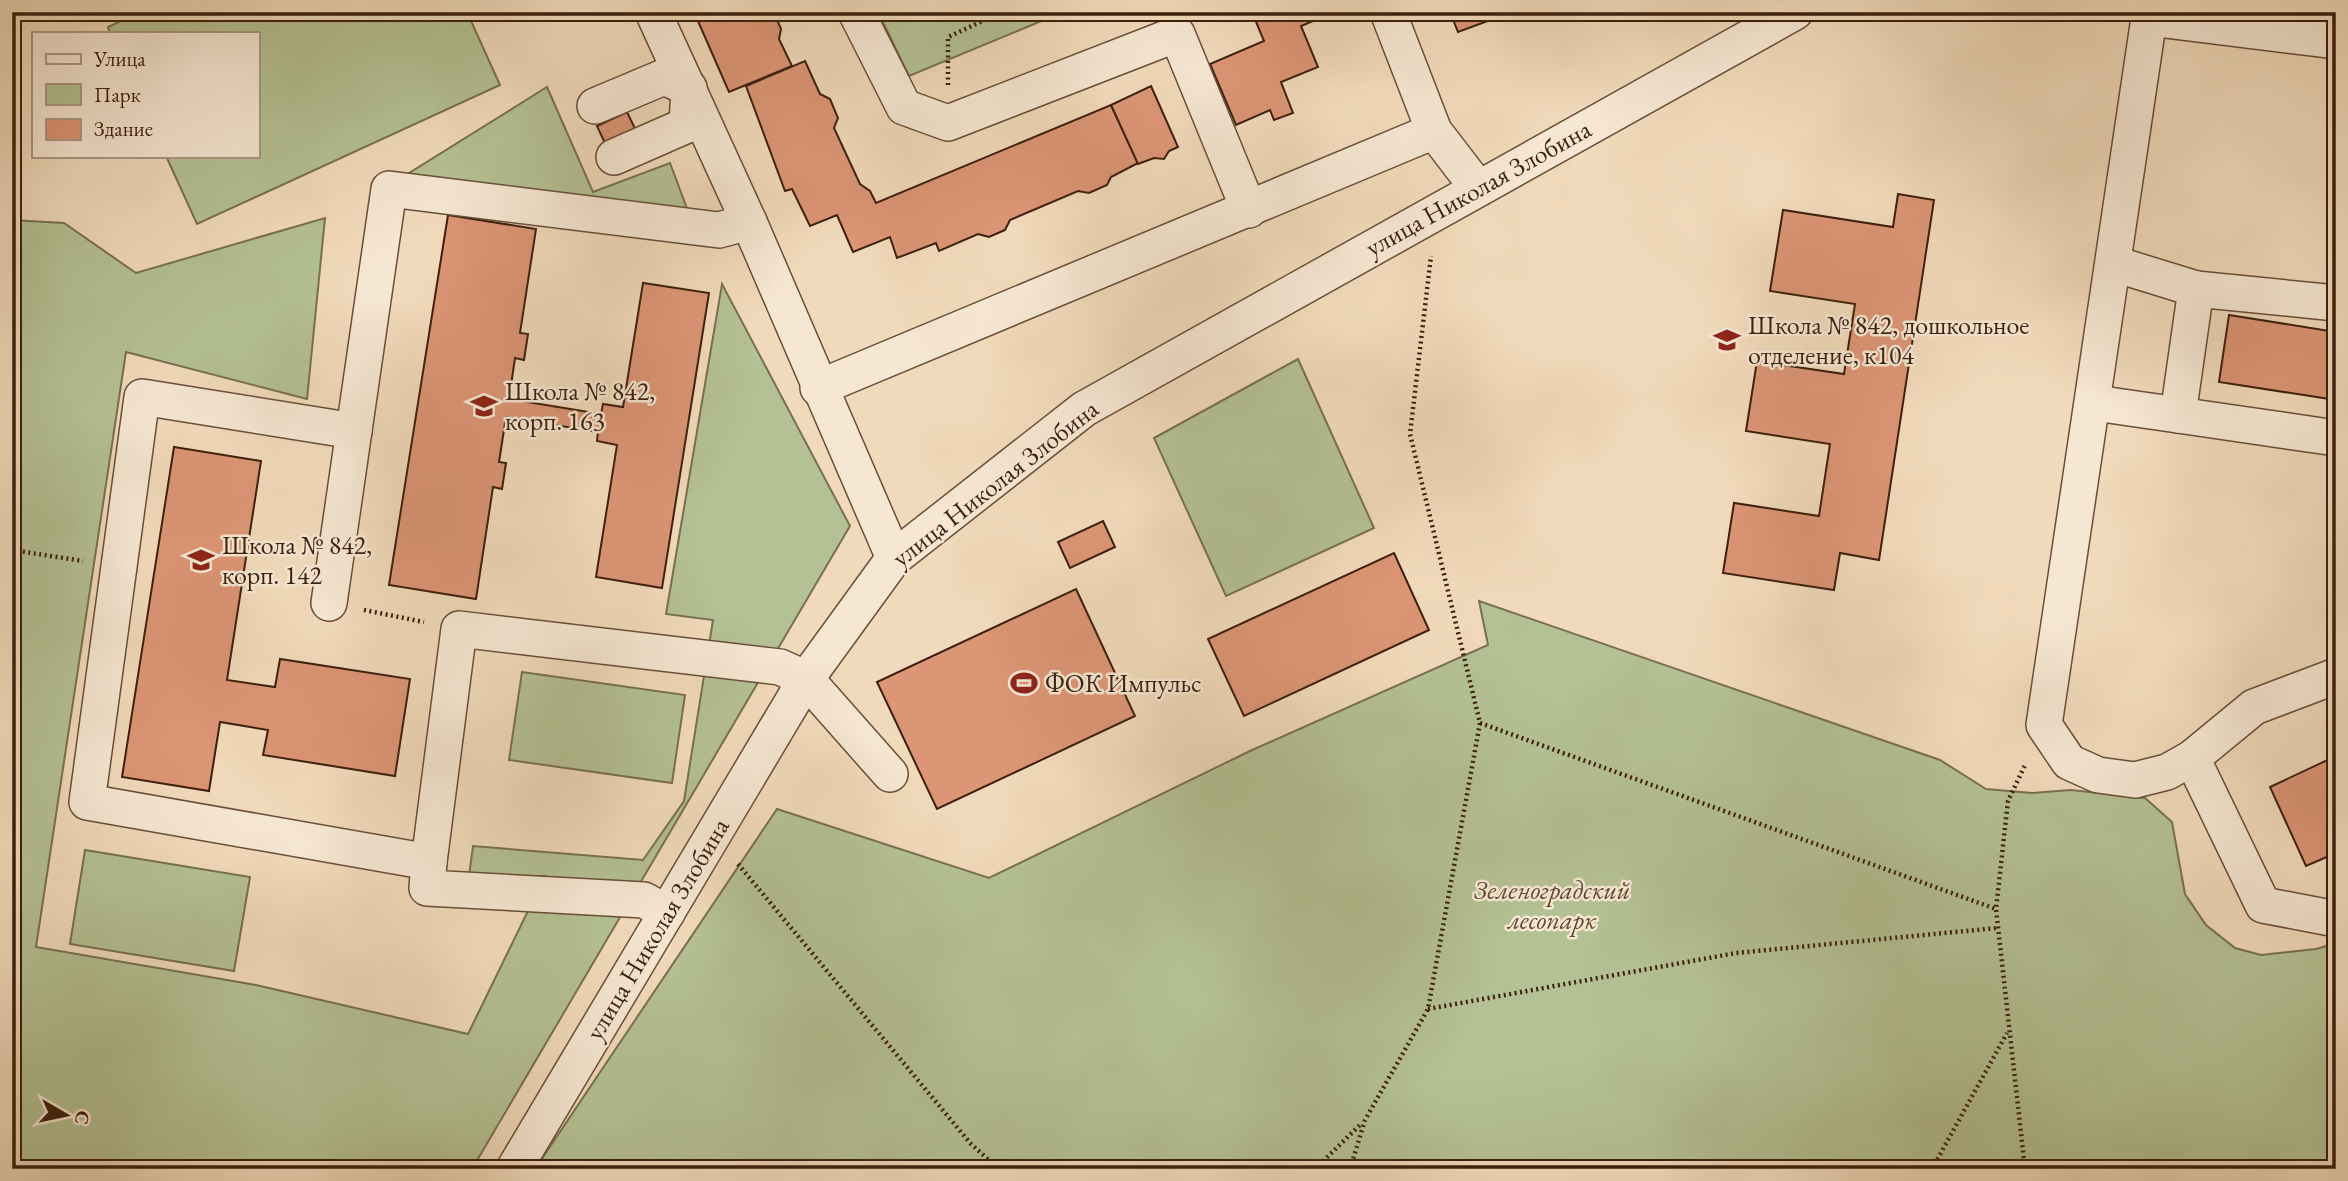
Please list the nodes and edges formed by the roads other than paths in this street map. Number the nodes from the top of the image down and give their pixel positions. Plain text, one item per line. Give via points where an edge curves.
1 (653, 12) edge
2 (856, 12) edge
3 (1388, 12) edge
4 (1795, 12) edge
5 (2150, 15) edge
6 (2336, 41) edge
7 (689, 88) junction
8 (595, 106) dead end
9 (1434, 131) junction
10 (614, 157) dead end
11 (1478, 187) junction
12 (1249, 210) junction
13 (749, 222) junction
14 (2115, 264) junction
15 (2196, 289) junction
16 (2336, 303) edge
17 (818, 388) junction
18 (2095, 402) junction
19 (2178, 415) junction
20 (354, 431) junction
21 (2336, 438) edge
22 (894, 558) junction
23 (329, 603) road end
24 (2336, 676) edge
25 (806, 679) junction
26 (2192, 758) junction
27 (890, 774) dead end
28 (429, 862) junction
29 (667, 913) junction
30 (2336, 919) edge
31 (514, 1169) edge

1 - 7 street
2 - 12 street via 904,107 948,123 1177,34
3 - 9 street
4 - 11 street, улица Николая Злобина
5 - 6 street
5 - 14 street
7 - 8 street via 664,77
7 - 10 street via 687,124
7 - 13 street
9 - 11 street
9 - 12 street
11 - 22 street, улица Николая Злобина via 1084,409
12 - 17 street
13 - 17 street
13 - 20 street via 719,230 389,189
14 - 15 street
14 - 18 street
15 - 16 street
15 - 19 street
17 - 22 street
18 - 19 street
18 - 26 street via 2044,725 2069,762 2098,775 2135,780 2167,772
19 - 21 street
20 - 23 street
20 - 28 street via 142,397 87,802
22 - 25 street, улица Николая Злобина
24 - 26 street via 2254,707
25 - 27 street
25 - 28 street via 780,667 459,629
25 - 29 street, улица Николая Злобина
26 - 30 street via 2263,905
28 - 29 street via 427,888 644,900
29 - 31 street, улица Николая Злобина

